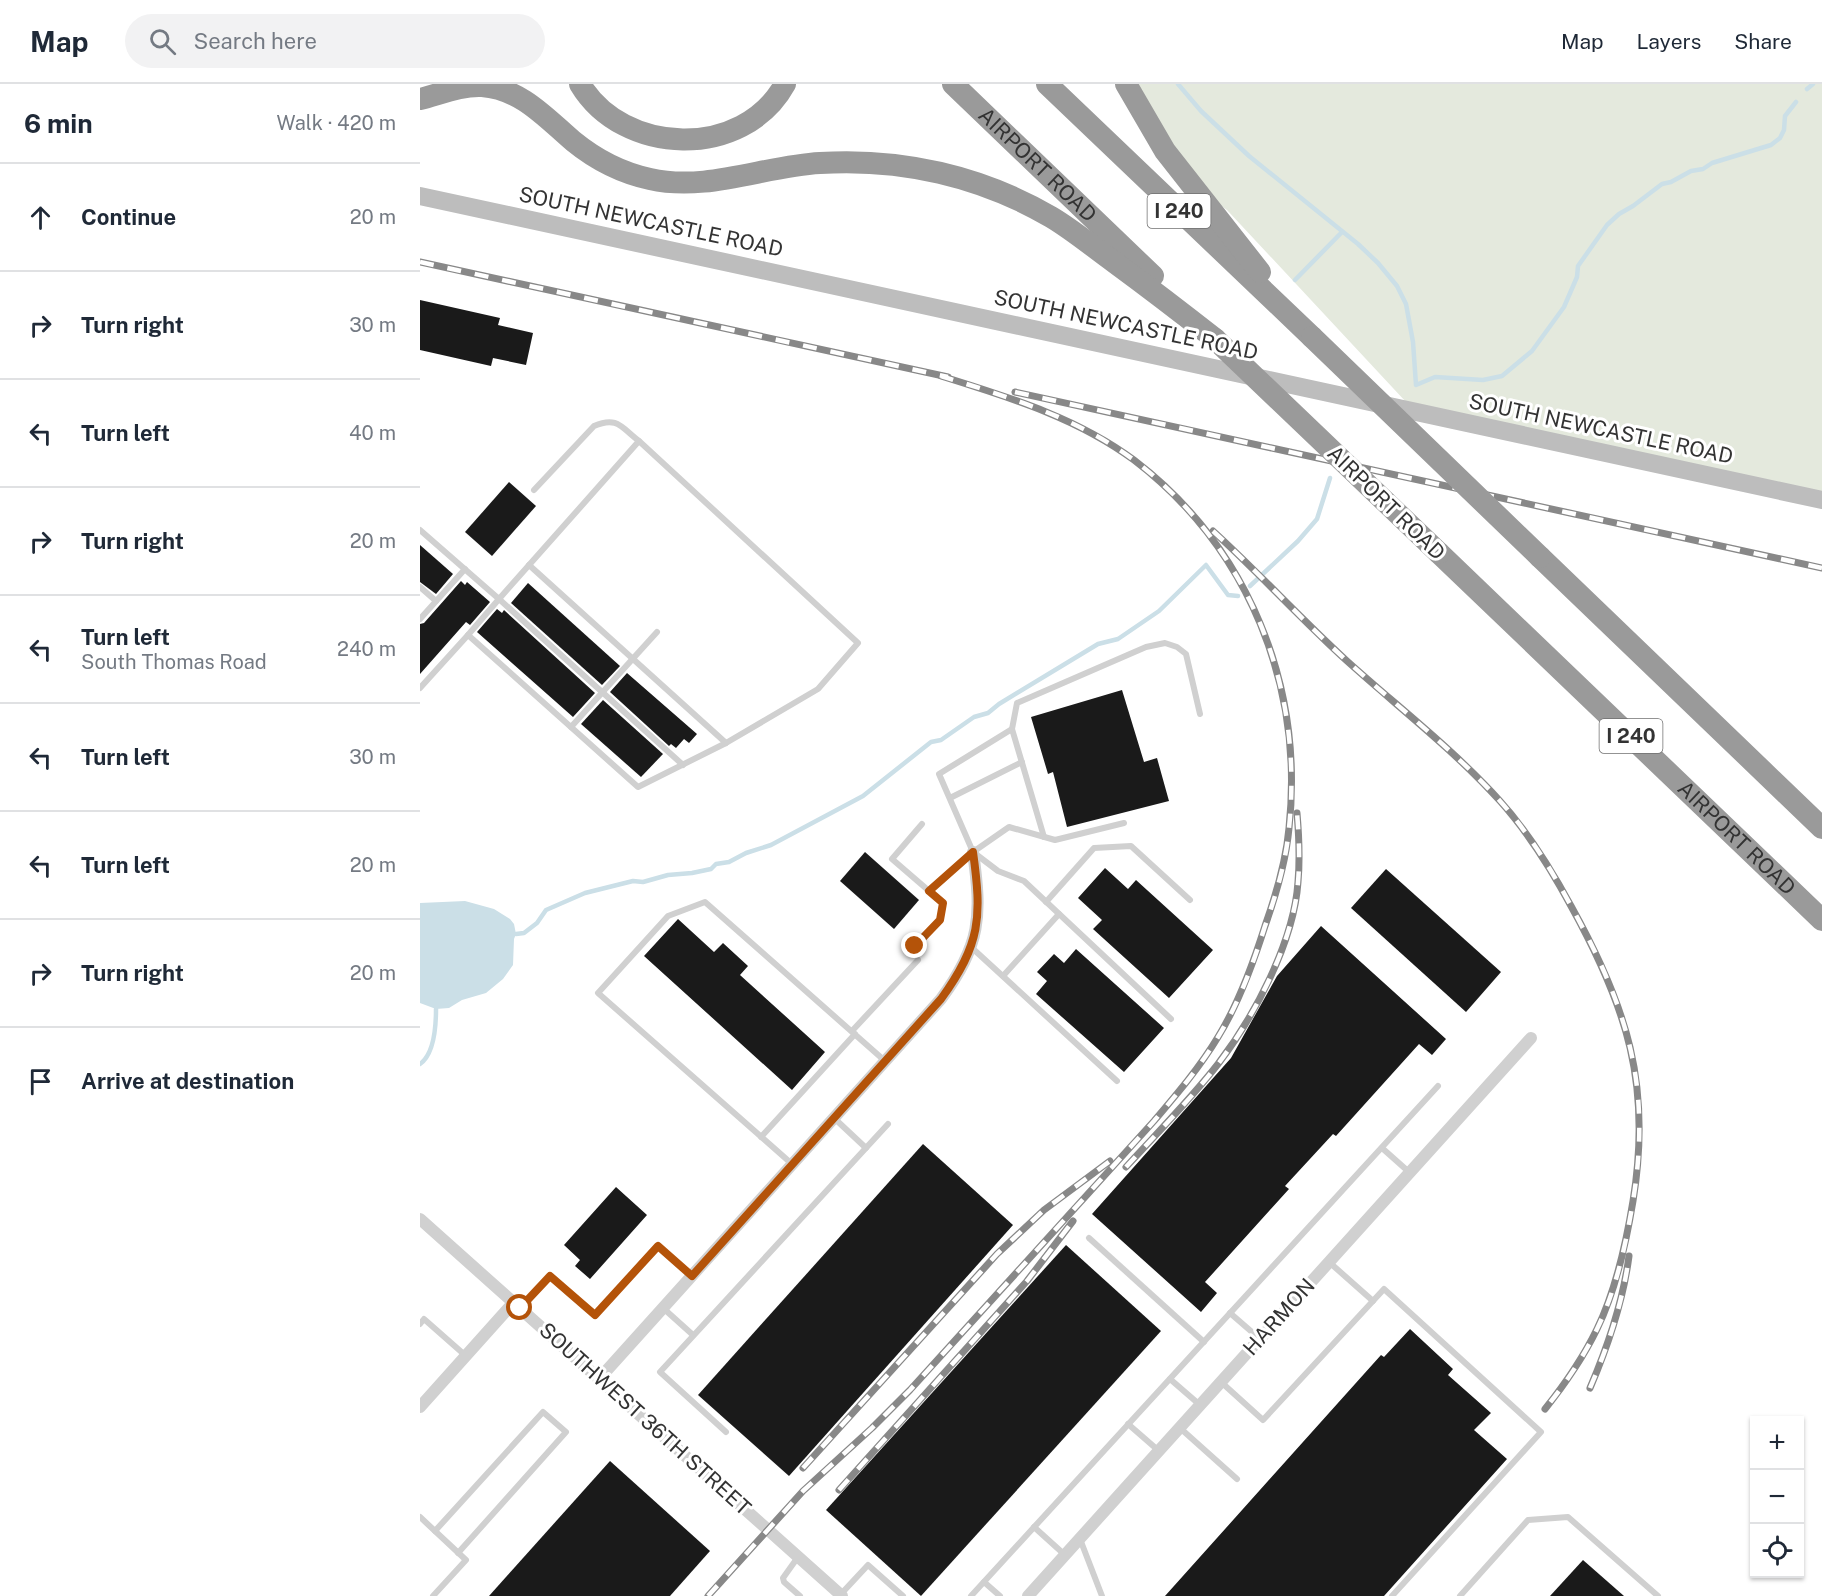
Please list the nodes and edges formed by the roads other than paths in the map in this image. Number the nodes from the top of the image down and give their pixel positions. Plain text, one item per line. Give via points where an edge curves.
1 (429, 84) edge
2 (580, 84) edge
3 (784, 84) edge
4 (952, 84) edge
5 (1047, 84) edge
6 (1126, 84) edge
7 (420, 94) edge
8 (420, 99) edge
9 (424, 193) edge
10 (1176, 303) junction
11 (1312, 337) junction
12 (639, 441) junction
13 (534, 490) dead end
14 (1822, 500) edge
15 (420, 530) edge
16 (529, 565) junction
17 (465, 569) junction
18 (420, 587) edge
19 (499, 599) junction
20 (436, 601) junction
21 (420, 619) edge
22 (657, 632) dead end
23 (468, 635) junction
24 (633, 659) junction
25 (420, 688) edge
26 (603, 693) junction
27 (1200, 714) dead end
28 (571, 727) junction
29 (1012, 729) junction
30 (726, 743) junction
31 (1022, 762) junction
32 (683, 765) junction
33 (950, 798) junction
34 (922, 824) dead end
35 (1125, 824) dead end
36 (1822, 828) edge
37 (1044, 837) junction
38 (973, 852) junction
39 (929, 891) junction
40 (1190, 900) dead end
41 (1046, 902) junction
42 (1059, 914) junction
43 (1822, 920) edge
44 (915, 946) dead end
45 (971, 947) junction
46 (918, 960) dead end
47 (1003, 976) junction
48 (1172, 1018) dead end
49 (853, 1033) junction
50 (1531, 1038) dead end
51 (885, 1061) junction
52 (1117, 1081) dead end
53 (1438, 1086) dead end
54 (834, 1118) junction
55 (888, 1124) dead end
56 (761, 1137) junction
57 (866, 1148) junction
58 (1382, 1148) junction
59 (792, 1164) junction
60 (1409, 1172) junction
61 (420, 1219) edge
62 (1089, 1238) dead end
63 (1329, 1262) junction
64 (692, 1276) junction
65 (1373, 1301) junction
66 (517, 1305) junction
67 (663, 1308) junction
68 (1230, 1313) junction
69 (420, 1324) edge
70 (693, 1335) junction
71 (1260, 1339) junction
72 (1204, 1342) junction
73 (466, 1356) junction
74 (1170, 1378) junction
75 (599, 1379) junction
76 (1221, 1382) junction
77 (1200, 1405) junction
78 (420, 1407) edge
79 (1128, 1424) junction
80 (1180, 1428) junction
81 (726, 1432) dead end
82 (1159, 1451) junction
83 (1237, 1479) dead end
84 (420, 1517) edge
85 (1034, 1527) junction
86 (435, 1531) junction
87 (1080, 1539) junction
88 (458, 1553) junction
89 (1065, 1556) junction
90 (798, 1557) junction
91 (984, 1582) junction
92 (842, 1595) edge
93 (434, 1596) edge
94 (800, 1596) edge
95 (903, 1596) edge
96 (971, 1596) edge
97 (1000, 1596) edge
98 (1029, 1596) edge
99 (1102, 1596) edge
100 (1392, 1596) edge
101 (1460, 1596) edge
102 (1658, 1596) edge

1 - 7 street
2 - 3 highway via 604,112 626,126 680,141 710,138 739,128 763,110
4 - 10 highway, AIRPORT ROAD / I 240
5 - 11 highway, I 240
6 - 11 highway via 1165,151
8 - 10 highway via 457,88 481,86 504,90 522,98 598,159 650,179 698,182 781,167 856,162 900,165 966,179 1053,219
9 - 14 street, SOUTH NEWCASTLE ROAD
10 - 43 highway, AIRPORT ROAD / I 240, bridge
11 - 36 highway, I 240, bridge
12 - 13 lane via 614,422 600,423
12 - 16 lane
12 - 30 lane via 858,643 818,689
15 - 17 lane
16 - 19 lane
16 - 24 lane
17 - 19 lane
17 - 20 lane
18 - 20 lane
19 - 23 lane
19 - 26 lane
20 - 21 lane
22 - 24 lane
23 - 25 lane
23 - 28 lane
24 - 26 lane
24 - 30 lane
26 - 28 lane
26 - 32 lane
27 - 29 lane via 1186,654 1165,643 1146,647 1017,703
28 - 32 lane via 638,787
29 - 31 lane
29 - 33 lane via 939,774
30 - 32 lane
31 - 33 lane
31 - 37 lane
33 - 38 lane
34 - 39 lane via 892,859
35 - 37 lane via 1055,840
37 - 38 lane via 1009,827
38 - 39 lane
38 - 41 lane via 998,871 1024,881
38 - 45 street via 979,892
39 - 44 lane via 943,903 940,920
40 - 41 lane via 1131,846 1094,848
41 - 42 lane
42 - 47 lane
42 - 48 lane
45 - 47 lane
45 - 51 street via 941,999
46 - 49 lane
47 - 52 lane
49 - 51 lane
49 - 56 lane
49 - 56 lane via 705,902 668,916 598,993
50 - 60 street, HARMON
51 - 54 street
53 - 58 lane
54 - 57 lane
54 - 59 street
55 - 57 lane
56 - 59 lane
57 - 70 lane
58 - 60 lane
58 - 68 lane
59 - 64 street
60 - 63 street, HARMON
61 - 66 street, SOUTHWEST 36TH STREET
62 - 72 lane
63 - 65 lane
63 - 71 street, HARMON
64 - 66 lane via 658,1246 595,1315 550,1276
64 - 67 street
65 - 76 lane via 1263,1420
65 - 100 lane via 1384,1289 1541,1432
66 - 73 street
66 - 75 street, SOUTHWEST 36TH STREET
67 - 70 lane
67 - 75 street
68 - 71 lane
68 - 72 lane
69 - 73 lane via 424,1319
70 - 81 lane via 660,1372
71 - 76 street, HARMON
72 - 74 lane
73 - 78 street
74 - 77 lane
74 - 79 lane
75 - 90 street, SOUTHWEST 36TH STREET
76 - 77 street, HARMON
77 - 80 street, HARMON
79 - 82 lane
79 - 85 lane
80 - 82 street, HARMON
80 - 83 lane
82 - 87 street, HARMON
84 - 86 lane
85 - 89 lane
85 - 91 lane
86 - 88 lane
86 - 88 lane via 543,1412 566,1432
87 - 89 street, HARMON
87 - 99 lane
88 - 93 lane via 466,1560
89 - 98 street, HARMON
90 - 92 street, SOUTHWEST 36TH STREET
90 - 94 lane via 783,1578
91 - 96 lane
91 - 97 lane
92 - 95 lane via 868,1565
101 - 102 lane via 1528,1520 1568,1517

